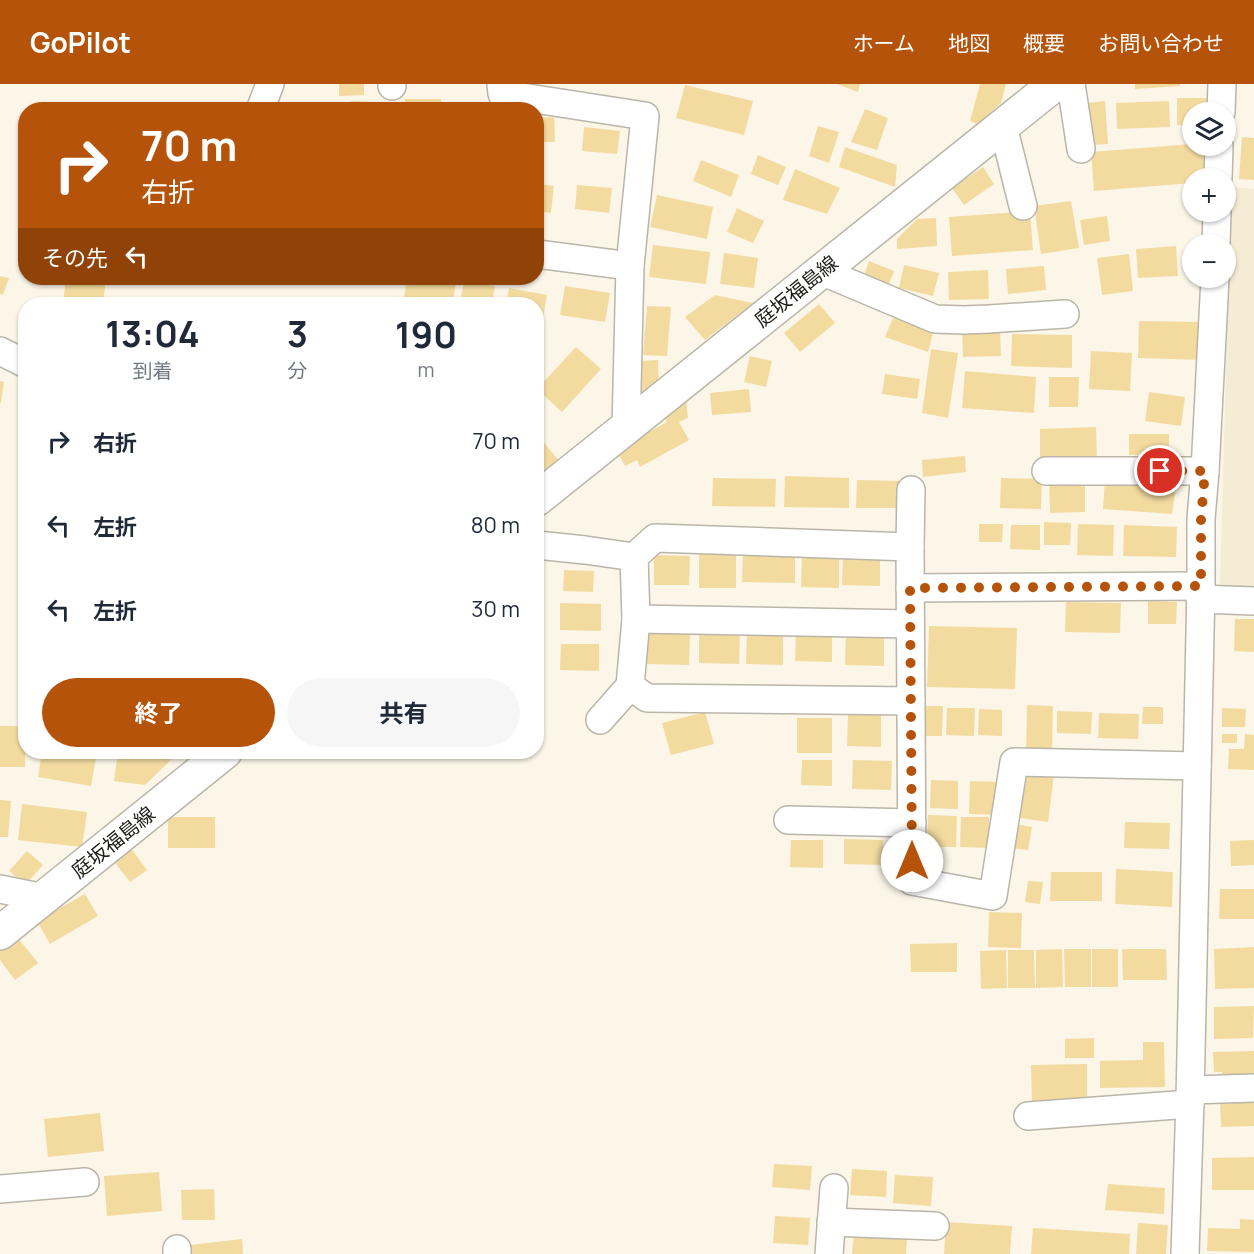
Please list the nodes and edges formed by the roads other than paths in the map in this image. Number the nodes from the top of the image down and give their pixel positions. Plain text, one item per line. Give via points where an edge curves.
1 (270, 84) edge
2 (501, 84) edge
3 (1054, 84) edge
4 (1071, 84) edge
5 (1222, 84) edge
6 (263, 102) edge
7 (1221, 102) edge
8 (1003, 126) junction
9 (1081, 149) dead end
10 (1023, 206) dead end
11 (544, 255) edge
12 (630, 266) junction
13 (821, 282) junction
14 (1214, 288) edge
15 (1065, 314) dead end
16 (0, 351) edge
17 (18, 359) edge
18 (626, 428) junction
19 (1046, 471) dead end
20 (1205, 471) junction
21 (910, 490) dead end
22 (544, 493) edge
23 (544, 546) edge
24 (910, 547) junction
25 (634, 557) junction
26 (910, 588) junction
27 (1201, 592) junction
28 (1254, 601) edge
29 (636, 619) junction
30 (910, 624) junction
31 (630, 686) junction
32 (911, 701) junction
33 (600, 720) dead end
34 (216, 759) edge
35 (1197, 766) junction
36 (788, 820) dead end
37 (912, 823) junction
38 (0, 889) edge
39 (44, 898) junction
40 (0, 933) edge
41 (1254, 1088) edge
42 (1190, 1097) junction
43 (1028, 1116) dead end
44 (85, 1182) dead end
45 (834, 1188) dead end
46 (0, 1189) edge
47 (831, 1222) junction
48 (935, 1226) dead end
49 (829, 1254) edge
50 (1185, 1254) edge

1 - 6 street
2 - 12 street via 502,94 645,116
3 - 8 main road, 庭坂福島線
4 - 9 street
5 - 7 street
8 - 10 street
8 - 13 main road, 庭坂福島線
11 - 12 street
12 - 18 street
13 - 15 street via 935,319
13 - 18 main road, 庭坂福島線
14 - 20 street
16 - 17 street
18 - 22 main road, 庭坂福島線
19 - 20 street
20 - 27 street
21 - 24 street
23 - 25 street
24 - 25 street via 655,538
24 - 26 street
25 - 29 street
26 - 27 street
26 - 30 street
27 - 28 street
27 - 35 street
29 - 30 street
29 - 31 street
30 - 32 street
31 - 32 street via 647,698
31 - 33 street
32 - 37 street
34 - 39 main road, 庭坂福島線
35 - 37 street via 1014,762 993,896 912,880
35 - 42 street
36 - 37 street
38 - 39 street
39 - 40 main road, 庭坂福島線
41 - 42 street
42 - 43 street
42 - 50 street
44 - 46 street
45 - 47 street
47 - 48 street
47 - 49 street

